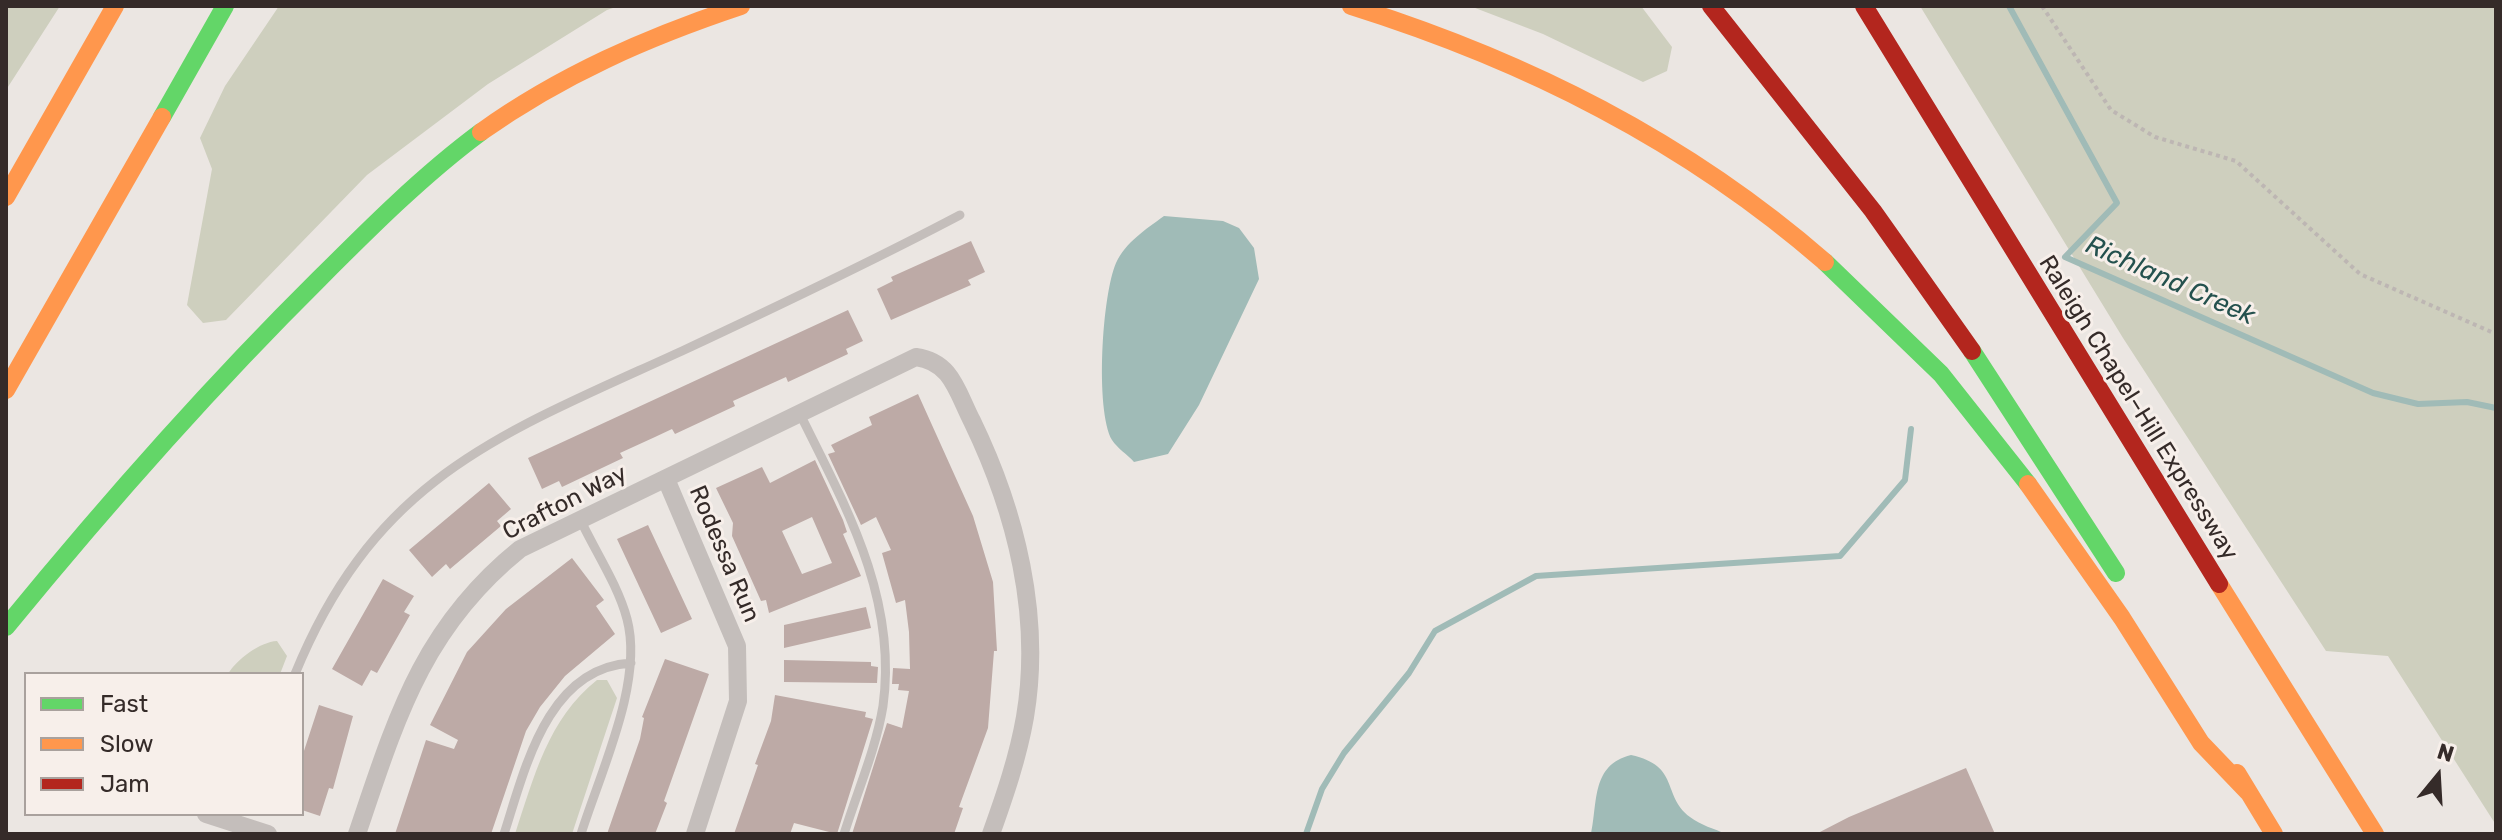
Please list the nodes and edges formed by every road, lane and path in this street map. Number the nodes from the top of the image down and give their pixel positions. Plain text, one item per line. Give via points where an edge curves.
1 (115, 6) edge
2 (225, 6) edge
3 (741, 6) edge
4 (1351, 6) edge
5 (1711, 6) edge
6 (1864, 6) edge
7 (2042, 6) edge
8 (6, 197) edge
9 (960, 215) dead end
10 (2496, 334) edge
11 (6, 390) edge
12 (799, 412) junction
13 (666, 479) junction
14 (580, 519) junction
15 (6, 627) edge
16 (631, 663) junction
17 (296, 672) edge
18 (2248, 792) junction
19 (219, 816) edge
20 (246, 820) edge
21 (268, 834) edge
22 (357, 834) edge
23 (504, 834) edge
24 (581, 834) edge
25 (695, 834) edge
26 (844, 834) edge
27 (991, 834) edge
28 (2274, 834) edge
29 (2375, 834) edge

1 - 8 highway
2 - 11 highway
3 - 15 highway via 595,63 529,100 389,210 271,326 110,499
4 - 18 highway via 1426,28 1572,90 1718,175 1789,227 1924,355 1991,435 2065,536 2209,754
5 - 18 highway via 1954,326 2090,530
6 - 29 highway, Raleigh Chapel–Hill Expressway
7 - 10 path via 2111,110 2155,137 2236,161 2360,274
9 - 17 lane via 849,274 467,455 414,497 360,554 312,633
12 - 13 street, Crafton Way
12 - 26 lane via 874,575 883,617 882,707
12 - 27 street, Crafton Way via 916,357 932,359 945,367 1000,482 1027,594 1029,650 1026,715 1014,770
13 - 14 street, Crafton Way
13 - 25 street, Rodessa Run via 737,646 738,701
14 - 16 lane via 627,619
14 - 22 street, Crafton Way via 520,549 486,577 452,618 401,707
16 - 23 lane via 595,671 559,704 535,741
16 - 24 lane
18 - 28 highway
19 - 20 street
20 - 21 street

